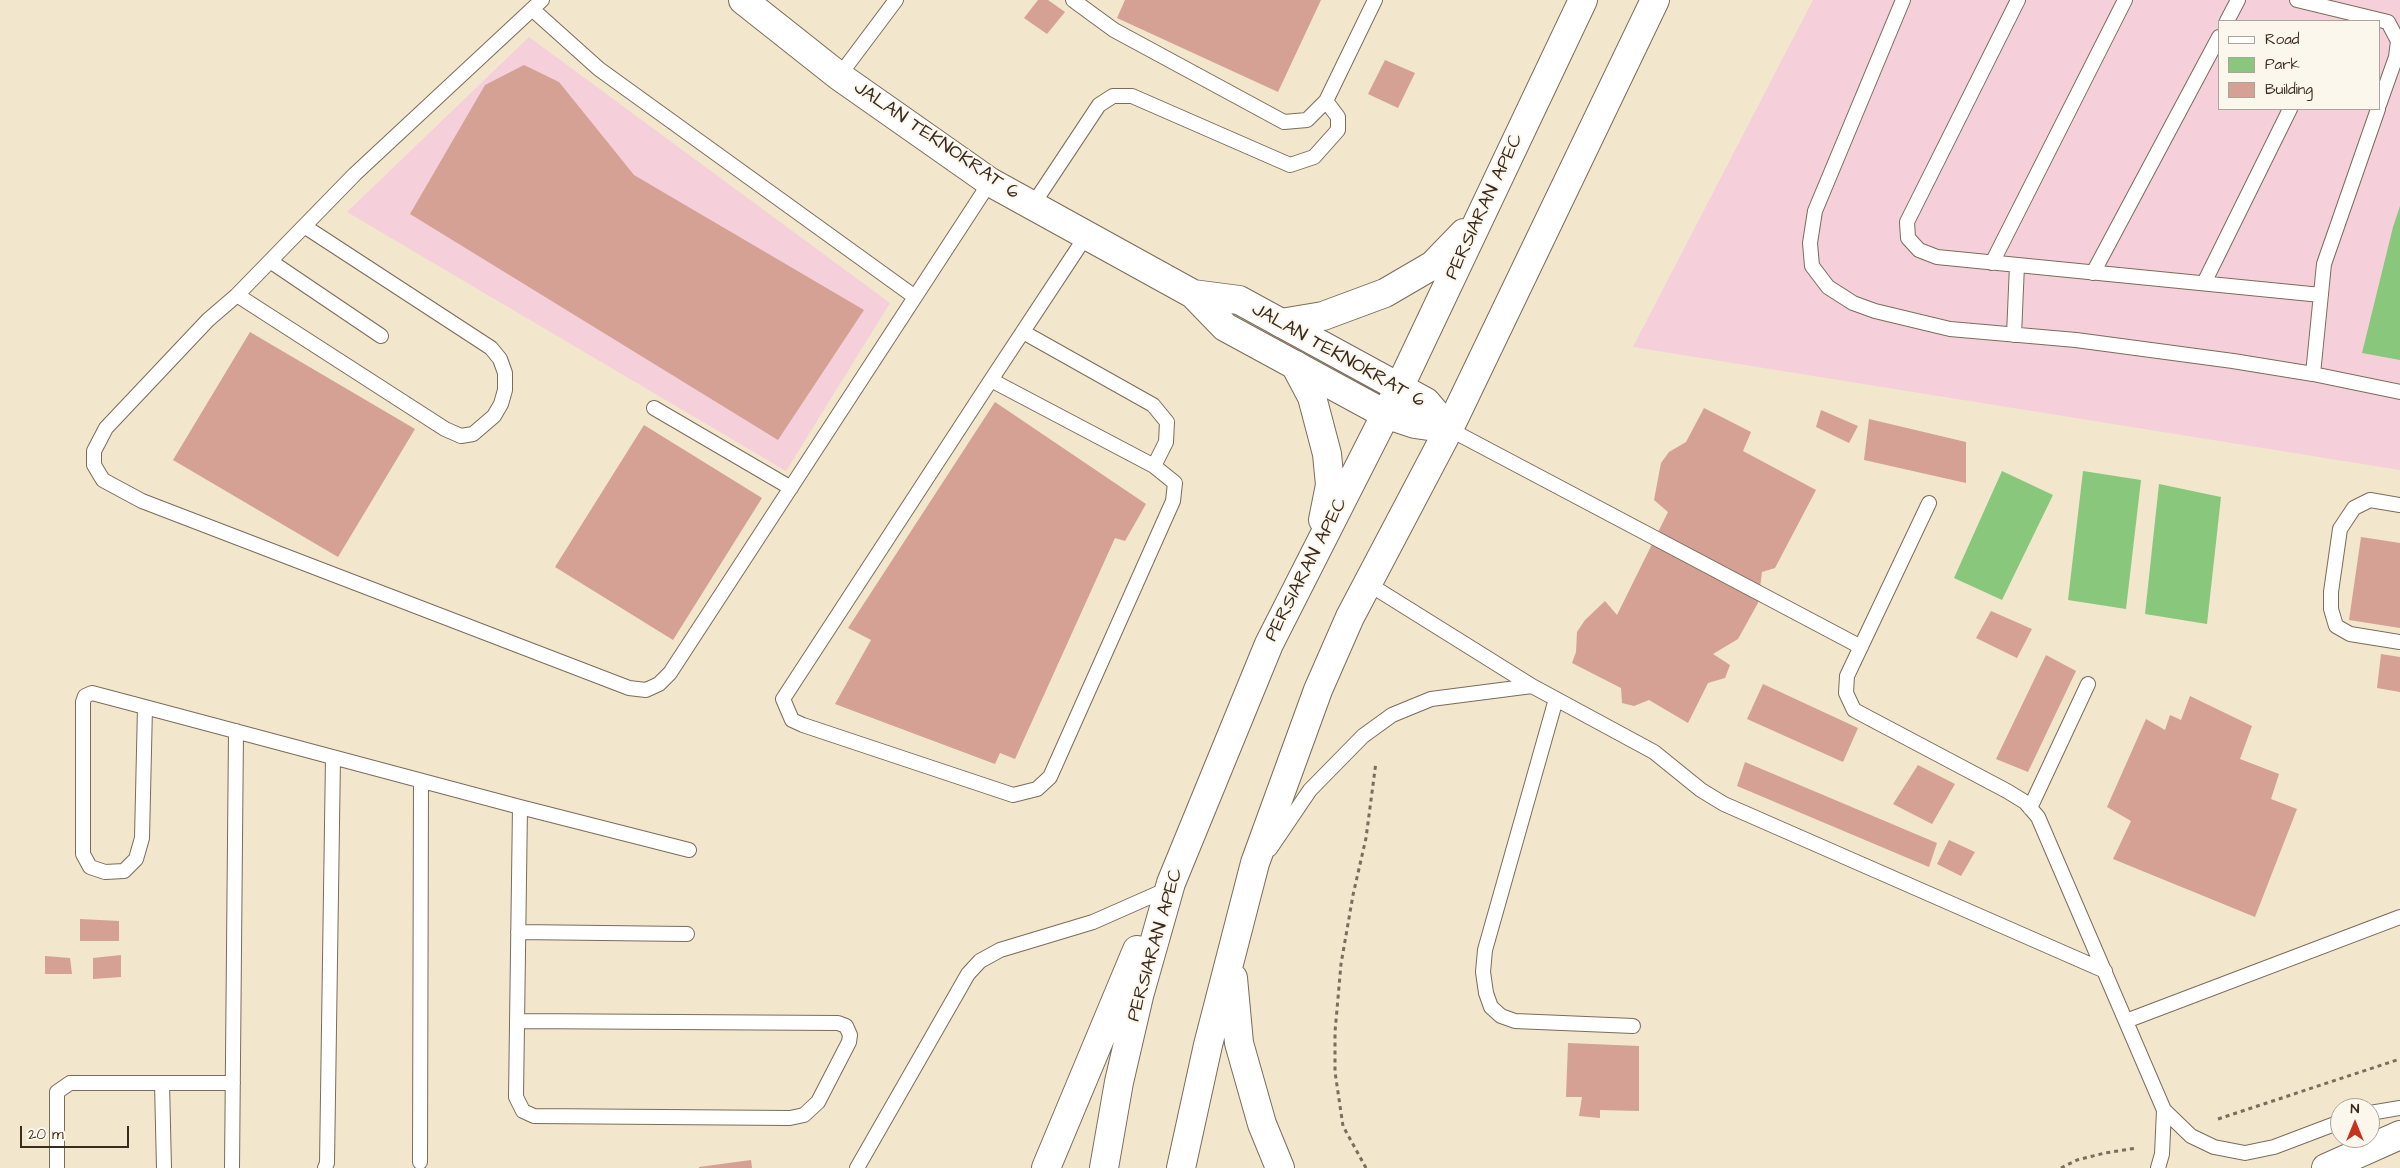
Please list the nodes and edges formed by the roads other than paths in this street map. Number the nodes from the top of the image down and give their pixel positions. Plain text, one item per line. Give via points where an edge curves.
1 (743, 0) edge
2 (896, 0) edge
3 (1073, 0) edge
4 (1375, 0) edge
5 (1583, 0) edge
6 (1655, 0) edge
7 (1903, 0) edge
8 (2018, 0) edge
9 (2125, 0) edge
10 (2238, 0) edge
11 (2297, 0) edge
12 (537, 5) edge
13 (2336, 15) edge
14 (2228, 20) edge
15 (2373, 20) edge
16 (2380, 21) edge
17 (2218, 39) edge
18 (839, 76) junction
19 (1326, 101) junction
20 (2380, 101) edge
21 (2290, 110) edge
22 (2377, 110) edge
23 (990, 182) junction
24 (1032, 206) junction
25 (1482, 214) junction
26 (304, 226) junction
27 (1086, 236) junction
28 (270, 260) junction
29 (1992, 263) junction
30 (2017, 265) junction
31 (2093, 273) junction
32 (2204, 284) junction
33 (1193, 294) junction
34 (237, 295) junction
35 (2321, 295) junction
36 (915, 297) junction
37 (1281, 323) junction
38 (1023, 332) junction
39 (2014, 335) junction
40 (381, 336) dead end
41 (1295, 365) junction
42 (2313, 374) junction
43 (991, 380) junction
44 (1399, 388) junction
45 (2400, 392) edge
46 (654, 408) dead end
47 (1385, 414) junction
48 (1449, 429) junction
49 (1154, 466) junction
50 (791, 488) junction
51 (1929, 503) dead end
52 (2400, 504) edge
53 (1318, 551) junction
54 (1367, 583) junction
55 (2400, 642) edge
56 (1861, 647) junction
57 (2088, 684) dead end
58 (1532, 686) junction
59 (1556, 699) junction
60 (145, 706) junction
61 (236, 731) junction
62 (333, 757) junction
63 (421, 781) junction
64 (1210, 790) junction
65 (520, 807) junction
66 (2030, 808) junction
67 (689, 850) dead end
68 (1160, 892) junction
69 (1247, 892) junction
70 (2400, 917) edge
71 (518, 932) junction
72 (687, 934) dead end
73 (1232, 956) junction
74 (2105, 971) junction
75 (517, 1021) junction
76 (2126, 1021) junction
77 (1633, 1026) dead end
78 (162, 1082) junction
79 (233, 1082) junction
80 (2400, 1108) edge
81 (2164, 1110) junction
82 (2380, 1111) edge
83 (2330, 1126) edge
84 (2400, 1135) edge
85 (420, 1162) dead end
86 (57, 1168) edge
87 (164, 1168) edge
88 (232, 1168) edge
89 (324, 1168) edge
90 (857, 1168) edge
91 (1046, 1168) edge
92 (1104, 1168) edge
93 (1181, 1168) edge
94 (1280, 1168) edge
95 (2158, 1168) edge
96 (2326, 1168) edge

1 - 18 main road, JALAN TEKNOKRAT 6
2 - 18 lane
3 - 19 lane via 1114,30 1284,122 1307,120
4 - 19 lane
5 - 25 main road, PERSIARAN APEC
6 - 48 main road
7 - 39 lane via 1815,211 1810,243 1812,266 1828,287 1853,303 1875,311 1950,329
8 - 29 lane via 1908,222 1908,238 1919,250 1937,258
9 - 29 lane
10 - 14 lane
11 - 13 lane
12 - 26 lane via 355,174
12 - 36 lane via 599,69
13 - 15 lane
16 - 20 lane via 2388,22 2398,41 2396,57
17 - 31 lane
18 - 23 main road, JALAN TEKNOKRAT 6
19 - 24 lane via 1338,118 1338,130 1314,157 1290,165 1132,96 1113,96 1099,105
21 - 32 lane
22 - 35 lane via 2324,264
23 - 24 main road, JALAN TEKNOKRAT 6
23 - 36 lane
24 - 27 main road, JALAN TEKNOKRAT 6
25 - 37 main road via 1433,265 1385,293 1322,316
25 - 44 main road, PERSIARAN APEC
26 - 28 lane
26 - 34 lane via 491,348 500,359 504,373 501,404 494,416 473,434 461,436 445,430
27 - 33 main road, JALAN TEKNOKRAT 6
27 - 38 lane
28 - 34 lane
28 - 40 lane
29 - 30 lane
30 - 31 lane
30 - 39 lane
31 - 32 lane
32 - 35 lane
33 - 37 main road, JALAN TEKNOKRAT 6 via 1239,300
33 - 41 main road, JALAN TEKNOKRAT 6 via 1225,328
34 - 50 lane via 208,320 106,428 94,451 94,464 103,480 142,501 629,688 646,690 659,684 670,673
35 - 42 lane
36 - 50 lane
37 - 44 main road, JALAN TEKNOKRAT 6
38 - 43 lane
38 - 49 lane via 1153,405 1167,422 1166,442
39 - 42 lane via 2076,340
41 - 47 main road, JALAN TEKNOKRAT 6
41 - 53 main road via 1312,397 1327,454 1330,485
42 - 45 lane
43 - 49 lane
43 - 49 lane via 783,699 792,720 1013,795 1037,789 1050,776 1173,501 1175,483
44 - 47 main road, PERSIARAN APEC
44 - 48 main road, JALAN TEKNOKRAT 6 via 1426,402
46 - 50 lane
47 - 48 main road, JALAN TEKNOKRAT 6 via 1415,424
47 - 53 main road, PERSIARAN APEC
48 - 54 main road
48 - 56 lane
51 - 56 lane
52 - 55 lane via 2370,500 2354,508 2340,529 2331,592 2336,626 2350,634
53 - 64 main road, PERSIARAN APEC via 1268,644
54 - 58 lane
54 - 69 main road via 1318,690
56 - 66 lane via 1847,676 1846,693 1854,710 2007,791
57 - 66 lane
58 - 59 lane
58 - 69 lane via 1431,699 1392,715 1363,736 1310,790 1267,854
59 - 74 lane via 1654,752 1724,804
59 - 77 lane via 1484,950 1486,993 1491,1007 1501,1016 1516,1021
60 - 60 lane via 92,693 85,696 83,702 83,854 90,867 105,872 124,871 136,859 142,838
60 - 61 lane
61 - 62 lane
61 - 79 lane
62 - 63 lane
62 - 89 lane via 327,1163
63 - 65 lane
63 - 85 lane
64 - 68 main road
64 - 92 main road, PERSIARAN APEC via 1171,883 1155,939 1119,1082
65 - 67 lane
65 - 71 lane
66 - 74 lane via 2048,836
68 - 90 lane via 1092,922 1000,950 980,961 968,974
68 - 91 main road
69 - 73 main road
70 - 76 lane
71 - 72 lane
71 - 75 lane
73 - 93 main road
73 - 94 main road via 1239,1043 1262,1124
74 - 76 lane
75 - 75 lane via 838,1023 846,1026 850,1036 818,1102 804,1114 790,1118 534,1116 523,1112 516,1097
76 - 81 lane
78 - 79 lane
78 - 86 lane via 70,1082 57,1092
78 - 87 lane
79 - 88 lane
80 - 82 lane
81 - 83 lane via 2191,1136 2214,1147 2245,1153 2274,1147
81 - 95 lane via 2162,1154
84 - 96 main road

